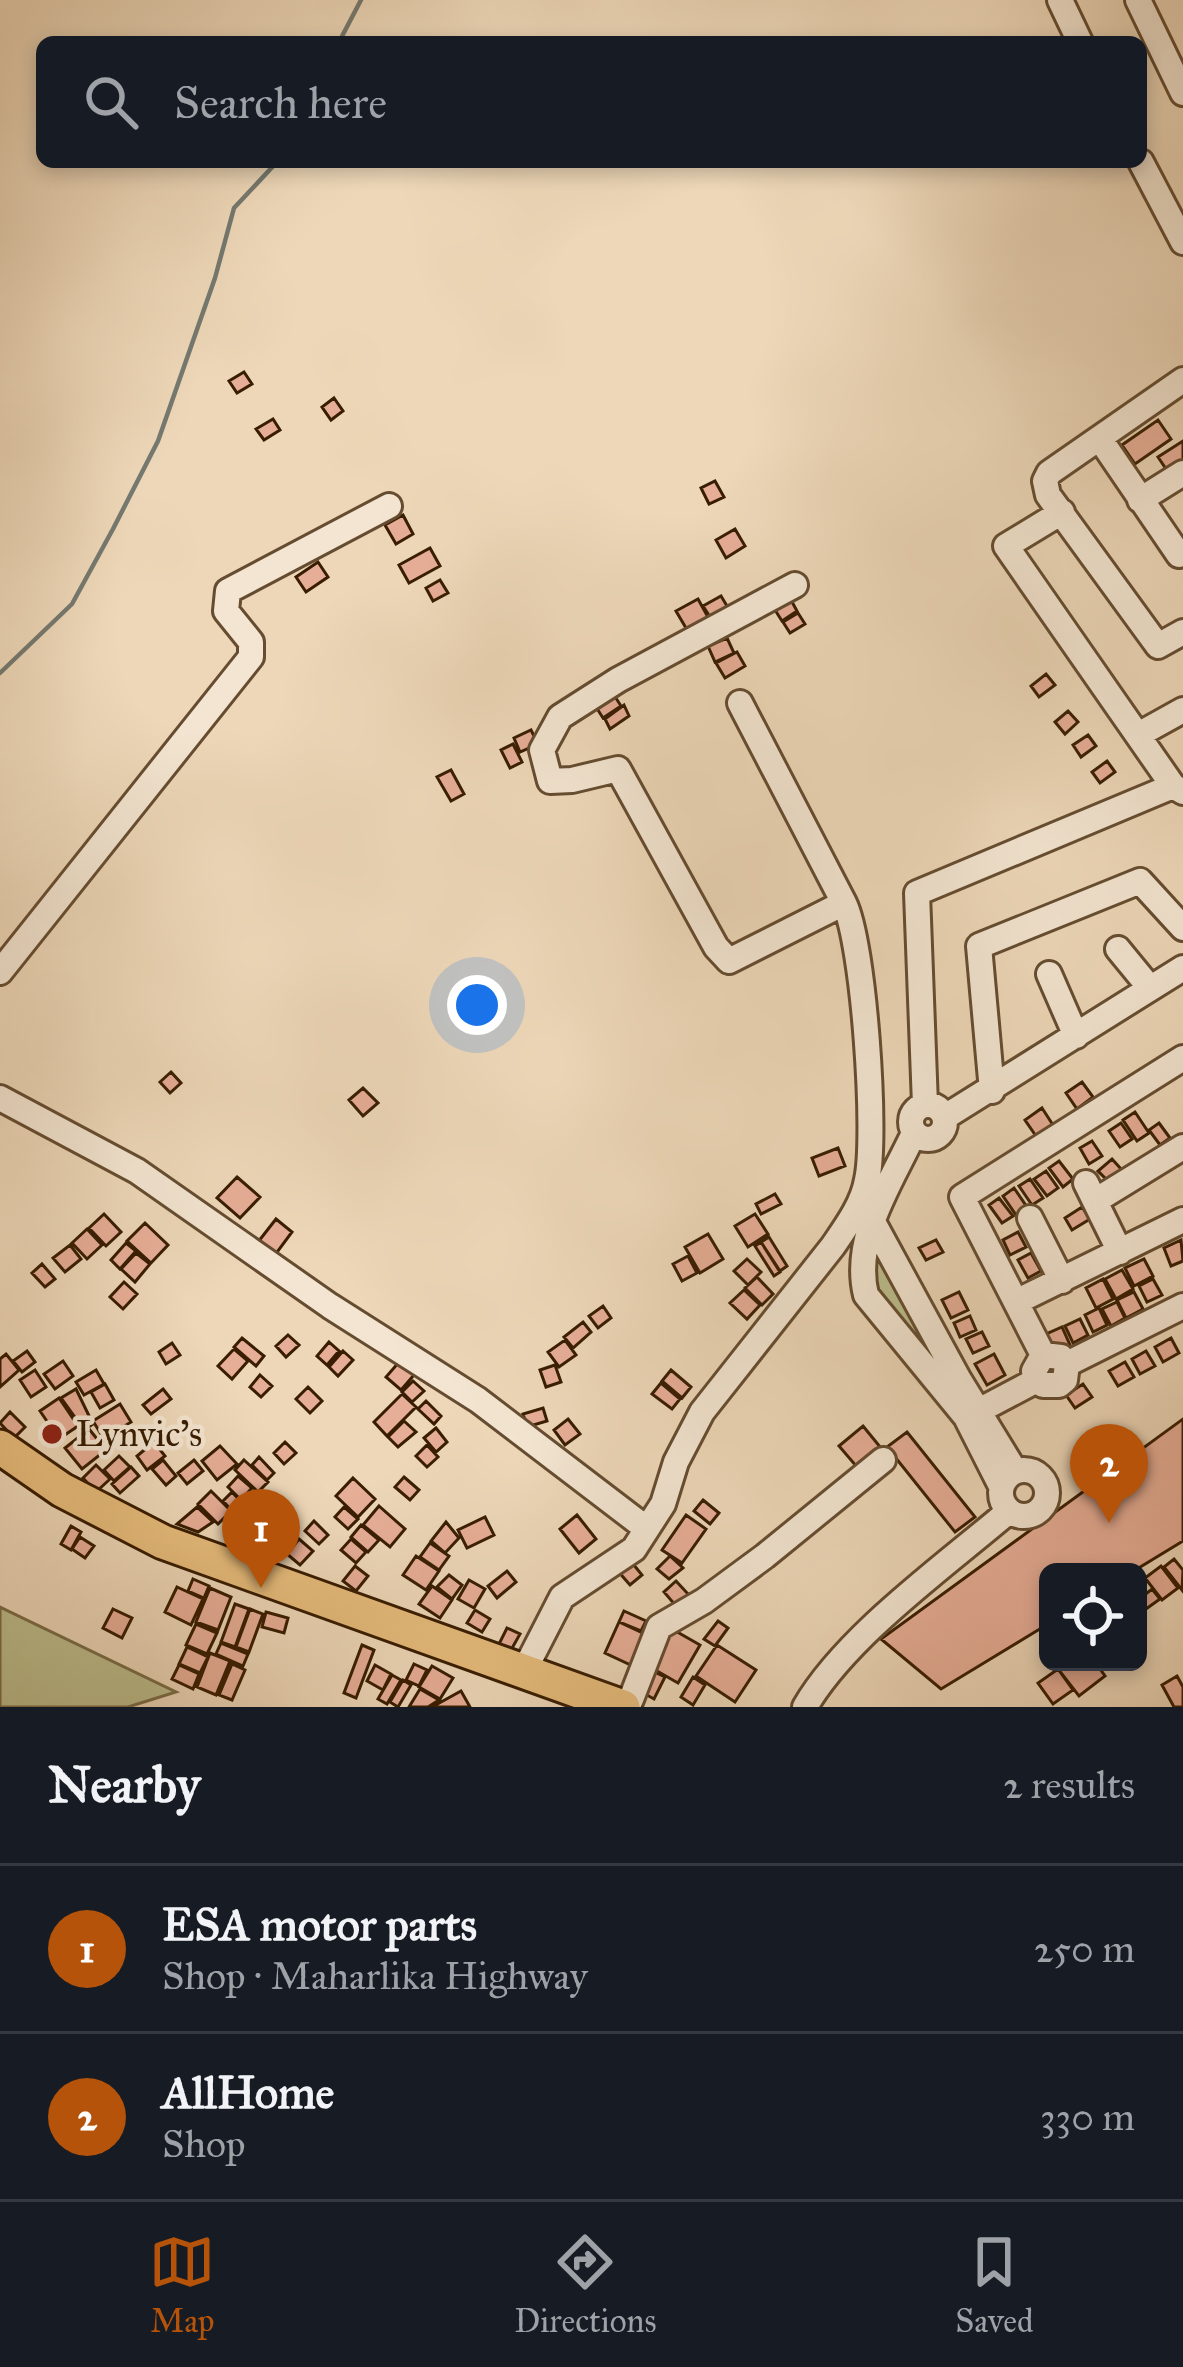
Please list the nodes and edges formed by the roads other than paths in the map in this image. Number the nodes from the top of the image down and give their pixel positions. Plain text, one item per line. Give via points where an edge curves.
1 (1060, 0) edge
2 (1138, 0) edge
3 (1077, 36) edge
4 (1183, 93) edge
5 (1144, 168) edge
6 (1183, 242) edge
7 (1183, 380) edge
8 (1100, 439) junction
9 (1183, 473) edge
10 (1140, 500) junction
11 (388, 506) dead end
12 (1062, 512) junction
13 (1183, 553) edge
14 (795, 585) dead end
15 (1183, 632) edge
16 (740, 703) dead end
17 (1183, 710) edge
18 (1138, 735) junction
19 (1178, 789) edge
20 (844, 904) junction
21 (1183, 928) edge
22 (1118, 950) dead end
23 (1183, 968) edge
24 (0, 972) edge
25 (1048, 974) dead end
26 (1150, 988) junction
27 (1076, 1036) junction
28 (1183, 1058) edge
29 (992, 1091) junction
30 (0, 1098) edge
31 (935, 1111) junction
32 (1183, 1147) edge
33 (1030, 1218) dead end
34 (1183, 1220) edge
35 (873, 1222) junction
36 (1120, 1252) junction
37 (1062, 1281) junction
38 (1018, 1301) junction
39 (1183, 1306) edge
40 (1049, 1367) junction
41 (973, 1413) junction
42 (0, 1447) edge
43 (883, 1460) dead end
44 (1008, 1479) junction
45 (1009, 1511) junction
46 (647, 1529) junction
47 (524, 1672) junction
48 (625, 1707) edge
49 (805, 1707) edge

1 - 3 street
2 - 4 street
5 - 6 street
7 - 8 street
8 - 10 street
8 - 12 street via 1048,473 1048,495
9 - 10 street
10 - 13 street
11 - 24 street via 228,591 226,611 251,641 251,657
12 - 15 street via 1158,646
12 - 18 street via 1006,546
14 - 20 street via 560,717 544,740 544,765 550,781 618,769 728,961
16 - 20 street
17 - 18 street
18 - 19 street
19 - 31 street via 917,893
20 - 46 street via 862,992 867,1181 833,1246 702,1412
21 - 29 street via 1140,881 979,946
22 - 26 street
23 - 26 street
25 - 27 street
26 - 27 street
27 - 29 street
28 - 38 street via 962,1197
29 - 31 street
30 - 46 street via 136,1172 478,1400
31 - 35 street via 940,1135 914,1133
32 - 36 street via 1091,1192
33 - 37 street
34 - 36 street
35 - 41 street
35 - 41 street via 860,1271 866,1295
36 - 37 street
37 - 38 street
38 - 40 street
39 - 40 street
40 - 41 street
41 - 44 street
42 - 47 highway via 163,1542
43 - 48 street via 765,1556 659,1627
44 - 45 street via 1001,1500
44 - 45 street via 1027,1469 1039,1474 1048,1496 1033,1515
45 - 49 street via 861,1641
46 - 47 street via 634,1549 562,1597
47 - 48 highway

